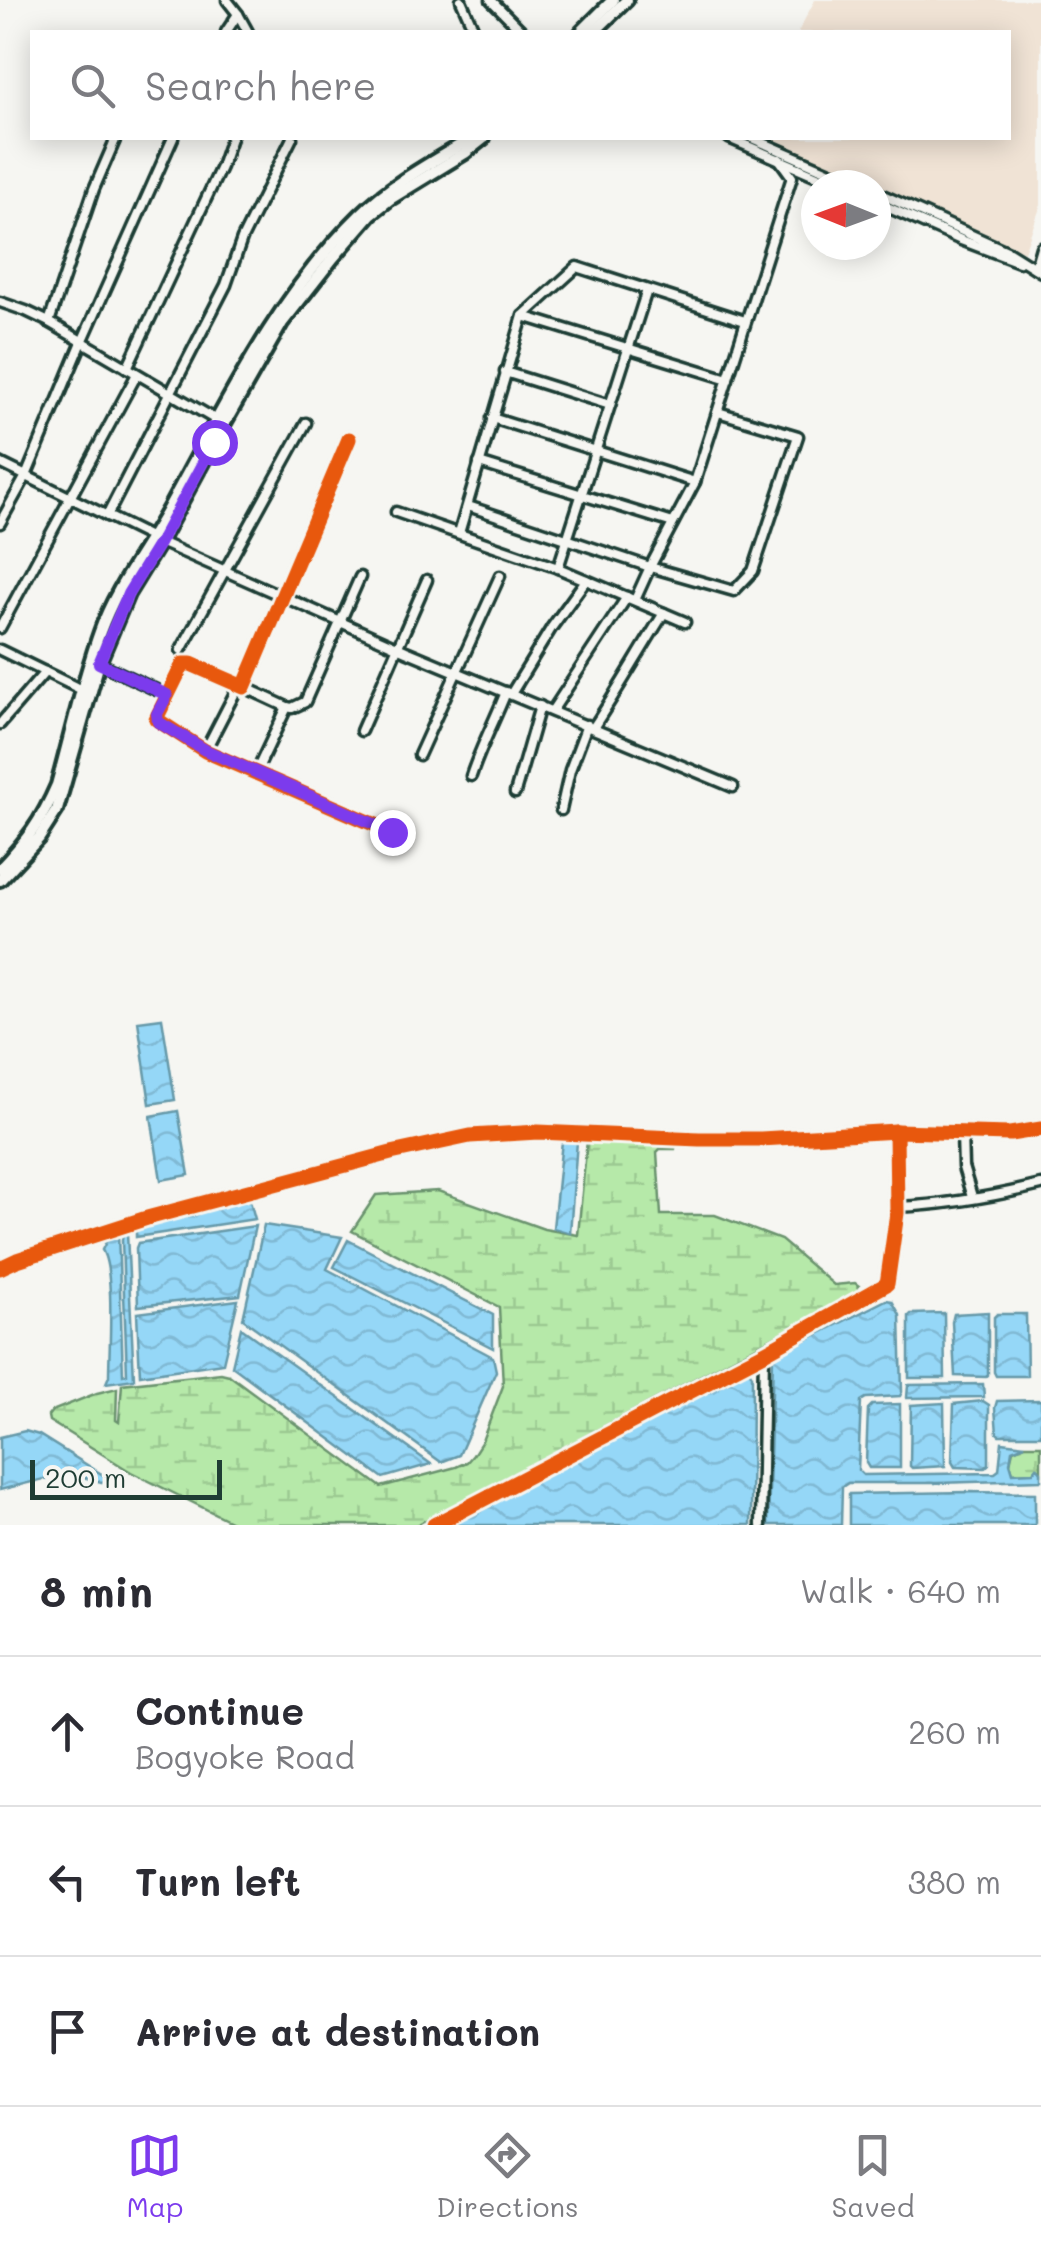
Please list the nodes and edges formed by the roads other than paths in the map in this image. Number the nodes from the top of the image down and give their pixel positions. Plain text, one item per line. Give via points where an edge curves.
1 (461, 0) edge
2 (490, 0) edge
3 (612, 0) edge
4 (627, 0) edge
5 (230, 1) edge
6 (238, 14) junction
7 (227, 30) edge
8 (247, 30) edge
9 (473, 30) edge
10 (521, 30) edge
11 (583, 30) edge
12 (596, 30) edge
13 (115, 140) edge
14 (172, 140) edge
15 (230, 140) edge
16 (291, 140) edge
17 (469, 140) edge
18 (481, 140) edge
19 (733, 140) edge
20 (757, 140) edge
21 (780, 159) junction
22 (805, 170) edge
23 (826, 170) edge
24 (891, 200) edge
25 (891, 208) edge
26 (963, 236) junction
27 (1041, 246) edge
28 (1038, 270) edge
29 (647, 290) junction
30 (0, 302) edge
31 (522, 316) junction
32 (745, 321) junction
33 (48, 322) junction
34 (82, 342) junction
35 (630, 348) junction
36 (127, 368) junction
37 (505, 372) junction
38 (137, 374) junction
39 (728, 380) junction
40 (170, 393) junction
41 (610, 405) junction
42 (718, 412) junction
43 (492, 418) junction
44 (218, 420) junction
45 (306, 423) dead end
46 (349, 439) dead end
47 (595, 448) junction
48 (0, 463) edge
49 (479, 463) junction
50 (26, 476) junction
51 (695, 482) junction
52 (582, 495) junction
53 (70, 499) junction
54 (468, 506) junction
55 (396, 512) dead end
56 (107, 516) junction
57 (0, 523) edge
58 (673, 523) junction
59 (459, 533) junction
60 (156, 540) junction
61 (568, 540) junction
62 (650, 567) junction
63 (558, 568) junction
64 (224, 571) junction
65 (500, 576) dead end
66 (360, 577) dead end
67 (428, 580) dead end
68 (586, 580) junction
69 (283, 598) junction
70 (631, 598) junction
71 (664, 612) junction
72 (685, 622) dead end
73 (341, 623) junction
74 (0, 628) edge
75 (397, 647) junction
76 (0, 650) edge
77 (181, 650) dead end
78 (99, 663) junction
79 (45, 672) junction
80 (456, 672) junction
81 (242, 686) junction
82 (87, 692) junction
83 (508, 693) junction
84 (167, 695) junction
85 (540, 706) junction
86 (287, 707) junction
87 (552, 711) junction
88 (0, 724) edge
89 (590, 726) junction
90 (362, 730) dead end
91 (205, 750) junction
92 (419, 755) dead end
93 (260, 764) dead end
94 (471, 776) dead end
95 (733, 787) dead end
96 (515, 793) dead end
97 (561, 810) dead end
98 (392, 832) dead end
99 (0, 869) edge
100 (0, 880) edge
101 (1041, 1128) edge
102 (896, 1131) junction
103 (962, 1134) junction
104 (1041, 1185) edge
105 (972, 1197) junction
106 (897, 1206) junction
107 (0, 1268) edge
108 (764, 1353) junction
109 (434, 1525) edge
110 (760, 1525) edge

1 - 9 street
2 - 10 street
3 - 11 main road
4 - 12 main road
5 - 6 street
6 - 7 street
6 - 8 street
13 - 33 street
14 - 34 street
15 - 36 street
16 - 40 street
17 - 44 main road via 361,214 298,287
18 - 60 main road via 372,214 315,280 282,324
19 - 21 street
20 - 23 street
21 - 22 street
21 - 32 street via 792,177
24 - 26 street
25 - 26 street
26 - 28 street
27 - 28 street
29 - 31 street via 577,268
29 - 32 street
29 - 35 street
30 - 33 street
31 - 35 street
31 - 37 street
32 - 39 street
33 - 34 street
34 - 36 street
34 - 50 street
35 - 39 street
35 - 41 street
36 - 38 street
37 - 41 street
37 - 43 street
38 - 40 street
38 - 53 street
39 - 42 street
40 - 44 street
40 - 56 street
41 - 47 street
42 - 51 street
42 - 62 street via 798,436 753,572 734,592
43 - 47 street
43 - 49 street
44 - 60 main road
45 - 64 street
46 - 69 street
47 - 51 street
47 - 52 street
48 - 50 street
49 - 52 street
49 - 54 street
50 - 53 street
50 - 57 street
51 - 58 street
52 - 58 street
52 - 61 street
53 - 56 street
53 - 74 street
54 - 59 street
54 - 61 street
55 - 59 street
56 - 60 street
58 - 62 street
59 - 63 street
60 - 64 street
60 - 78 main road
60 - 82 main road via 100,630
61 - 62 street
61 - 63 street
62 - 70 street
63 - 68 street
64 - 69 street
64 - 77 street
65 - 80 street
66 - 73 street
67 - 75 street
68 - 70 street
68 - 83 street
69 - 73 street
69 - 81 street
70 - 71 street
70 - 87 street
71 - 72 street
71 - 89 street
73 - 75 street
73 - 86 street via 305,702
75 - 80 street
75 - 90 street
76 - 79 street
78 - 82 main road
78 - 84 street
79 - 82 street
79 - 88 street
80 - 83 street
80 - 92 street
81 - 84 street via 183,664
81 - 86 street
81 - 91 street
82 - 99 main road via 49,804
82 - 100 main road via 58,810
83 - 85 street
83 - 94 street
84 - 91 street via 158,722
85 - 87 street
85 - 96 street
86 - 93 street
87 - 89 street
89 - 95 street
89 - 97 street
91 - 98 street
101 - 103 street
102 - 103 street
102 - 106 street
102 - 107 street via 761,1140 470,1136 147,1218
103 - 105 street
104 - 105 street
105 - 106 street
106 - 108 street via 887,1284
108 - 109 street
108 - 110 street

